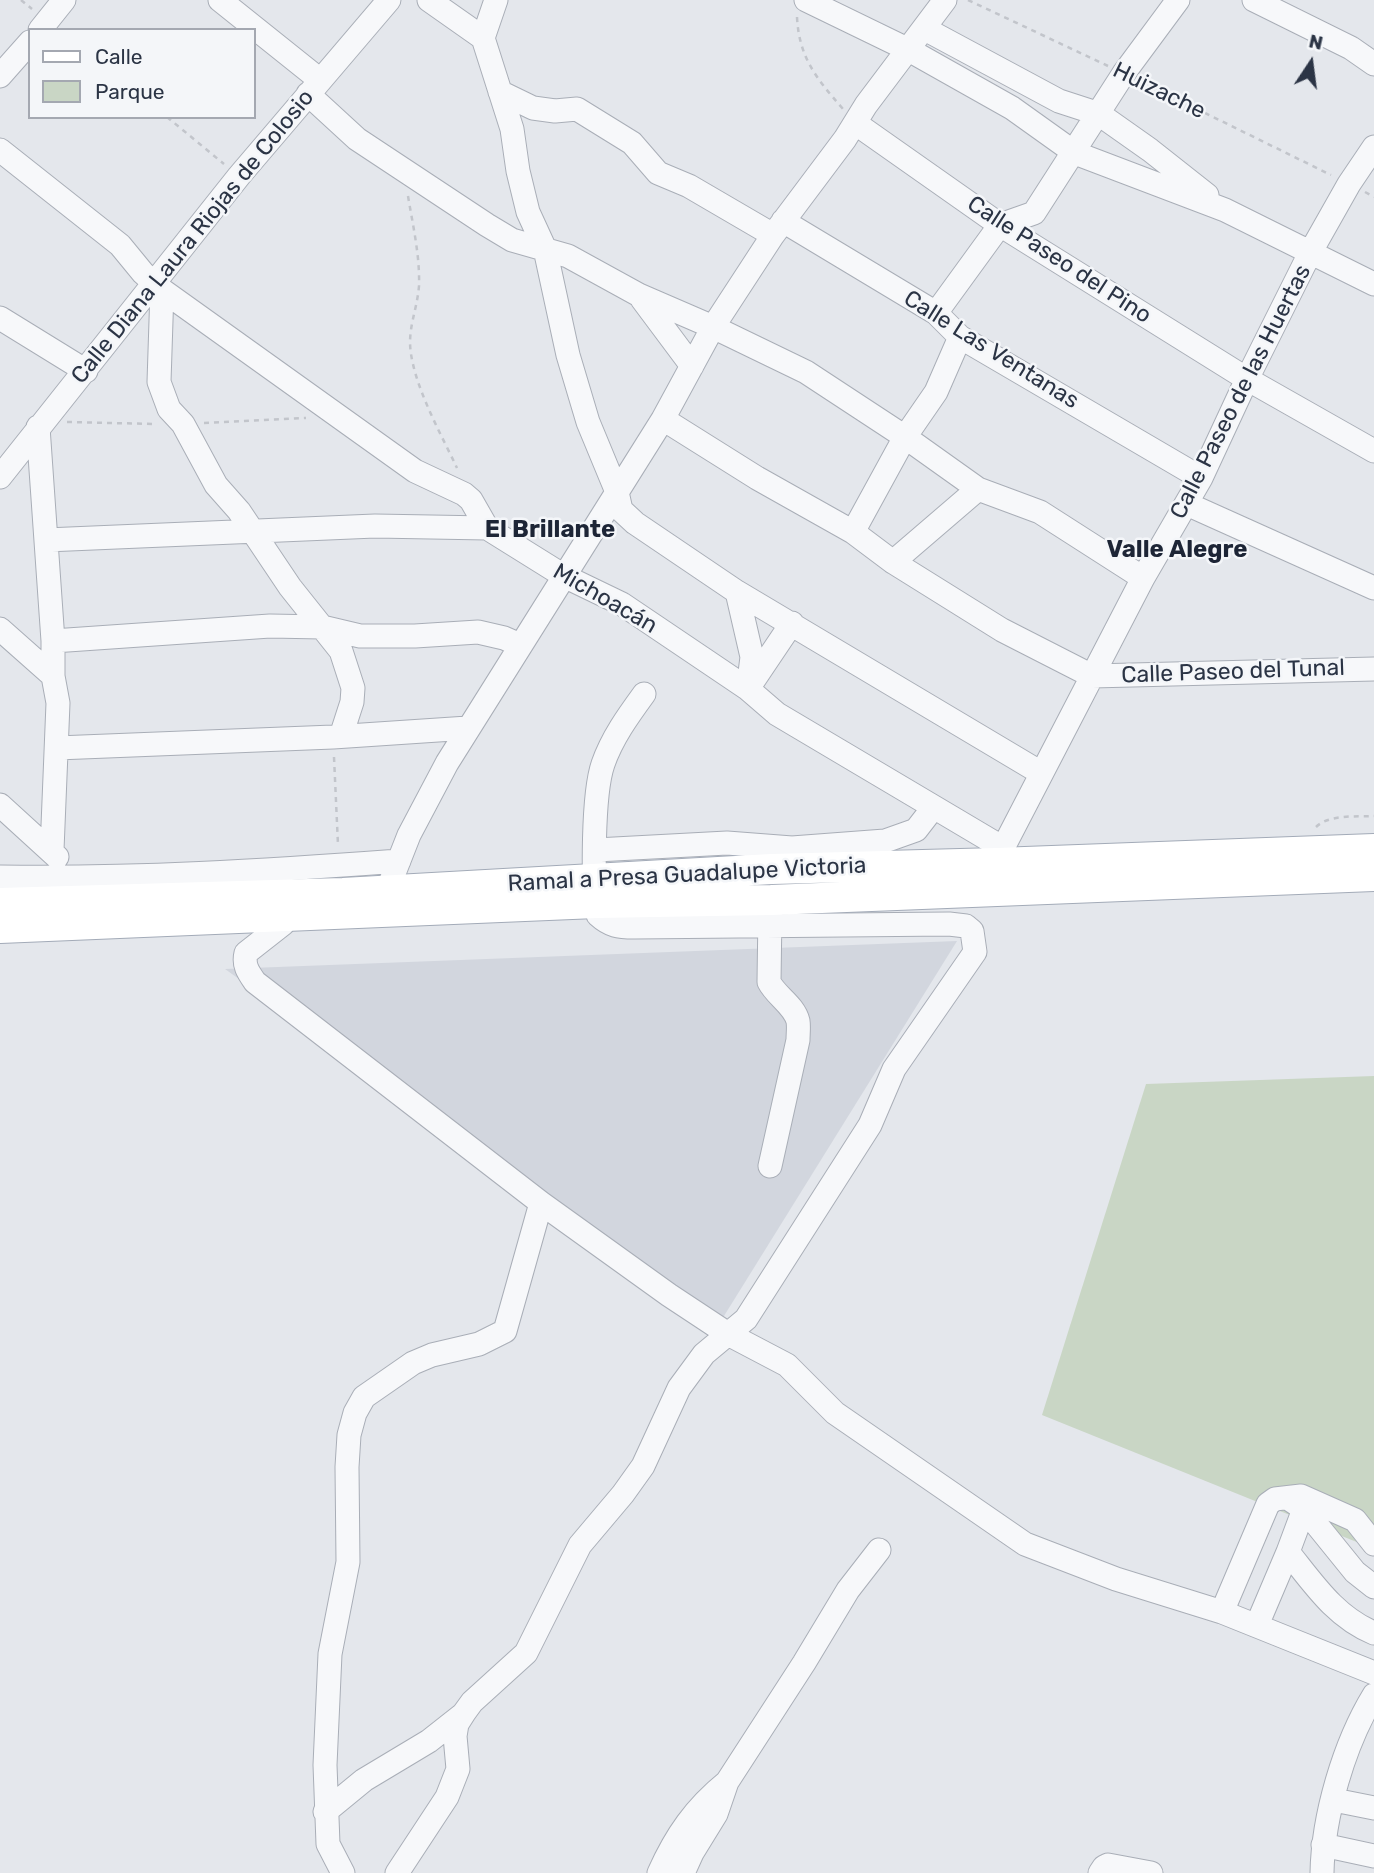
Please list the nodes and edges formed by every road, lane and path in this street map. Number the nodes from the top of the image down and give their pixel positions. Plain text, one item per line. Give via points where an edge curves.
1 (64, 0) edge
2 (220, 0) edge
3 (389, 0) edge
4 (429, 0) edge
5 (496, 0) edge
6 (946, 0) edge
7 (968, 0) edge
8 (1178, 0) edge
9 (1254, 0) edge
10 (801, 6) edge
11 (42, 28) edge
12 (250, 28) edge
13 (925, 29) junction
14 (256, 33) edge
15 (483, 38) junction
16 (28, 44) edge
17 (909, 50) junction
18 (1374, 64) edge
19 (1124, 73) junction
20 (0, 76) edge
21 (314, 87) junction
22 (500, 92) junction
23 (1099, 114) junction
24 (169, 119) edge
25 (855, 123) junction
26 (1374, 147) edge
27 (0, 150) edge
28 (1075, 153) junction
29 (404, 171) junction
30 (239, 176) junction
31 (1349, 184) junction
32 (1225, 210) junction
33 (1000, 225) junction
34 (778, 228) junction
35 (545, 250) junction
36 (1310, 253) junction
37 (1374, 284) edge
38 (158, 287) junction
39 (639, 295) junction
40 (936, 313) junction
41 (0, 318) edge
42 (713, 327) junction
43 (960, 337) junction
44 (692, 366) junction
45 (86, 371) junction
46 (1247, 379) junction
47 (663, 419) junction
48 (38, 427) junction
49 (905, 437) junction
50 (1374, 451) edge
51 (0, 477) edge
52 (1201, 478) junction
53 (978, 489) junction
54 (617, 492) junction
55 (471, 500) junction
56 (1187, 503) junction
57 (487, 528) junction
58 (254, 532) junction
59 (853, 532) junction
60 (46, 540) junction
61 (893, 562) junction
62 (564, 576) junction
63 (1143, 578) junction
64 (1374, 588) edge
65 (737, 592) junction
66 (792, 623) junction
67 (323, 627) junction
68 (0, 629) edge
69 (53, 640) junction
70 (520, 646) junction
71 (1374, 669) edge
72 (53, 676) junction
73 (1092, 676) junction
74 (748, 690) junction
75 (644, 694) dead end
76 (468, 728) junction
77 (337, 736) junction
78 (57, 748) junction
79 (1041, 773) junction
80 (0, 804) edge
81 (933, 808) junction
82 (1374, 816) edge
83 (1374, 849) edge
84 (52, 850) junction
85 (1314, 851) junction
86 (1000, 855) junction
87 (399, 861) junction
88 (339, 866) junction
89 (1374, 876) edge
90 (0, 877) edge
91 (73, 877) junction
92 (596, 877) junction
93 (387, 891) junction
94 (284, 893) junction
95 (94, 899) junction
96 (0, 903) edge
97 (770, 913) junction
98 (0, 928) edge
99 (770, 1166) dead end
100 (541, 1203) junction
101 (729, 1334) junction
102 (1283, 1497) junction
103 (1304, 1509) junction
104 (1374, 1544) edge
105 (879, 1550) dead end
106 (1287, 1552) junction
107 (1241, 1564) junction
108 (1276, 1577) junction
109 (1374, 1587) edge
110 (1222, 1612) junction
111 (1257, 1625) junction
112 (1374, 1633) edge
113 (1374, 1672) edge
114 (1374, 1695) edge
115 (464, 1713) junction
116 (727, 1782) junction
117 (1334, 1800) junction
118 (1374, 1808) edge
119 (325, 1812) junction
120 (1323, 1845) junction
121 (1374, 1856) edge
122 (1144, 1872) edge
123 (343, 1873) edge
124 (397, 1873) edge
125 (659, 1873) edge
126 (683, 1873) edge
127 (1100, 1873) edge
128 (1322, 1873) edge

1 - 11 street
2 - 12 street
3 - 21 street, Calle Diana Laura Riojas de Colosio
4 - 15 street
5 - 15 street
6 - 13 street
7 - 19 path, Huizache
8 - 19 street
9 - 18 street
10 - 17 street
10 - 25 path via 798,35 806,60
13 - 17 street
13 - 23 street via 1059,101
14 - 21 street
15 - 22 street
16 - 20 street
17 - 25 street
17 - 28 street via 1012,108
19 - 23 street
19 - 31 path, Huizache
21 - 29 street via 357,139
21 - 30 street, Calle Diana Laura Riojas de Colosio
22 - 34 street, Calle Las Ventanas via 533,108 577,109 632,143 658,173
22 - 35 street via 512,129 527,212
23 - 28 street
23 - 32 street
24 - 30 path
25 - 33 street, Calle Paseo del Pino
25 - 34 street
26 - 31 street, Calle Paseo de las Huertas
27 - 38 street via 120,245
28 - 32 street
28 - 33 street via 1034,213
29 - 35 street via 512,240
29 - 55 path via 418,256 419,287 409,333 411,356
30 - 38 street, Calle Diana Laura Riojas de Colosio
31 - 36 street, Calle Paseo de las Huertas
32 - 36 street
33 - 40 street
33 - 46 street, Calle Paseo del Pino
34 - 40 street, Calle Las Ventanas
34 - 42 street
35 - 39 street via 568,256
35 - 54 street via 568,355 588,422
36 - 37 street
36 - 46 street, Calle Paseo de las Huertas
38 - 45 street, Calle Diana Laura Riojas de Colosio
38 - 55 street via 415,471
38 - 58 street via 159,382 169,409 183,424 216,485
39 - 42 street
39 - 44 street
40 - 43 street, Calle Las Ventanas
41 - 45 street
42 - 44 street
42 - 49 street via 806,372
43 - 49 street via 936,392
43 - 52 street, Calle Las Ventanas
44 - 47 street
45 - 48 street, Calle Diana Laura Riojas de Colosio
46 - 50 street, Calle Paseo del Pino
46 - 52 street, Calle Paseo de las Huertas
47 - 54 street
47 - 59 street
48 - 51 street, Calle Diana Laura Riojas de Colosio
48 - 60 street
49 - 53 street
49 - 59 street
52 - 56 street, Calle Paseo de las Huertas
53 - 61 street
53 - 63 street via 1040,512
54 - 62 street
54 - 65 street via 621,510 635,523
55 - 57 street, Michoacán
56 - 63 street, Calle Paseo de las Huertas
56 - 64 street
57 - 58 street via 375,526
57 - 62 street, Michoacán
58 - 60 street
58 - 67 street
59 - 61 street
60 - 69 street
61 - 73 street via 1003,630
62 - 70 street
62 - 74 street, Michoacán via 622,604
63 - 73 street, Calle Paseo de las Huertas
65 - 66 street
65 - 74 street via 752,657
66 - 74 street
66 - 79 street
67 - 69 street via 270,626
67 - 70 street via 360,636 478,632
67 - 77 street via 341,650 353,688
68 - 72 street
69 - 72 street
70 - 76 street
71 - 73 street, Calle Paseo del Tunal
72 - 78 street
73 - 79 street, Calle Paseo de las Huertas
74 - 81 street, Michoacán via 777,715
75 - 92 street via 602,767
76 - 77 street
76 - 87 street via 428,797
77 - 78 street
77 - 88 path
78 - 84 street
79 - 86 street, Calle Paseo de las Huertas
80 - 84 street
81 - 86 street, Michoacán
81 - 92 street via 916,830 885,841 792,848 727,844
82 - 85 path via 1322,821 1314,834
83 - 85 main road, Ramal a Presa Guadalupe Victoria
84 - 91 street
85 - 86 main road, Ramal a Presa Guadalupe Victoria
86 - 92 main road, Ramal a Presa Guadalupe Victoria
87 - 88 street
87 - 93 street
88 - 94 street
89 - 97 main road, Ramal a Presa Guadalupe Victoria
90 - 91 street
91 - 94 street
91 - 95 street
92 - 93 main road, Ramal a Presa Guadalupe Victoria
92 - 94 main road, Ramal a Presa Guadalupe Victoria
92 - 97 main road, Ramal a Presa Guadalupe Victoria
93 - 94 main road, Ramal a Presa Guadalupe Victoria
94 - 95 main road, Ramal a Presa Guadalupe Victoria
94 - 98 main road, Ramal a Presa Guadalupe Victoria
94 - 100 street via 283,924 246,953 244,962 255,982
95 - 96 main road, Ramal a Presa Guadalupe Victoria
97 - 99 street via 769,982 794,1011 798,1040
97 - 101 street via 966,926 972,931 975,952 894,1069 870,1125 746,1319
100 - 101 street
100 - 119 street via 505,1331 479,1344 413,1363 364,1397 355,1413 347,1467 348,1562 327,1685
101 - 110 street via 787,1365 835,1413 1025,1544
101 - 115 street via 704,1354 679,1388 643,1466 580,1545 526,1653
102 - 103 street
102 - 104 street via 1301,1496 1355,1520
102 - 107 street via 1268,1504
103 - 106 street
103 - 109 street via 1355,1572
105 - 116 street via 848,1590
106 - 108 street
106 - 112 street via 1334,1608
107 - 108 street
107 - 110 street
108 - 111 street
110 - 111 street
111 - 113 street
114 - 117 street via 1346,1749
115 - 119 street
115 - 124 street via 455,1736 458,1769 453,1783
116 - 125 street via 702,1803
116 - 126 street via 716,1814
117 - 118 street
117 - 120 street
119 - 123 street via 329,1851
120 - 121 street
120 - 128 street
122 - 127 street via 1108,1865

